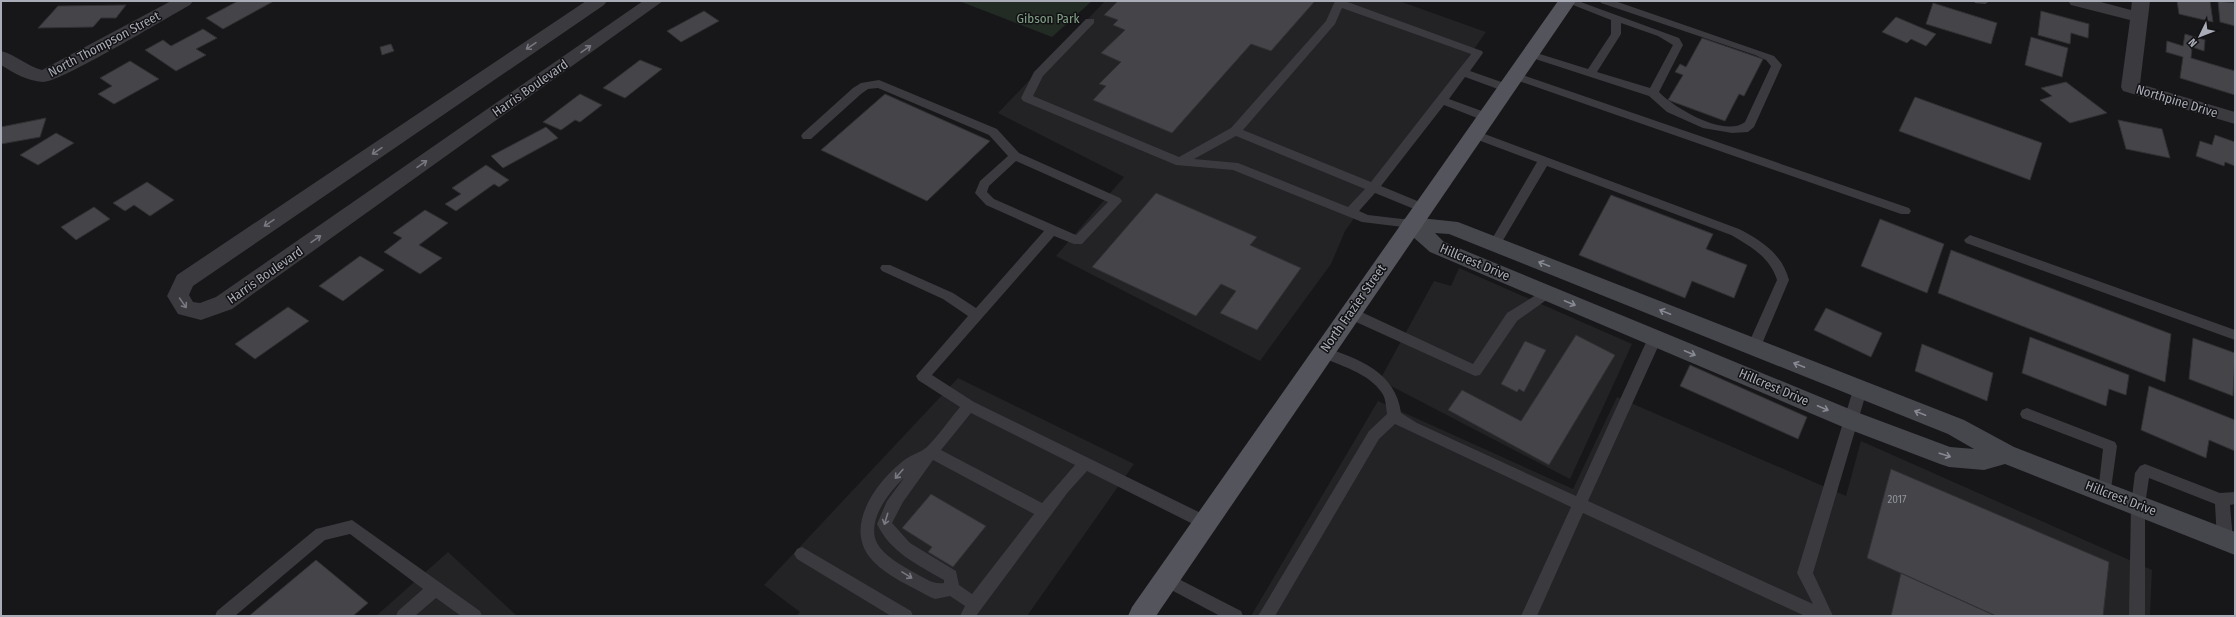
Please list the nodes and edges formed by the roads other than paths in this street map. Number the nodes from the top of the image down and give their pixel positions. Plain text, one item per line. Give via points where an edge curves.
1 (184, 1) edge
2 (598, 1) edge
3 (654, 1) edge
4 (1567, 1) edge
5 (1605, 1) edge
6 (1979, 1) edge
7 (1985, 1) edge
8 (2077, 1) edge
9 (1339, 2) edge
10 (2139, 9) edge
11 (1616, 17) junction
12 (1090, 21) dead end
13 (1530, 54) junction
14 (1, 57) edge
15 (1463, 72) junction
16 (1590, 73) junction
17 (1510, 82) junction
18 (1653, 93) junction
19 (1442, 100) junction
20 (1486, 117) junction
21 (2235, 118) edge
22 (1235, 131) junction
23 (1474, 134) junction
24 (807, 136) dead end
25 (1015, 156) junction
26 (1544, 160) junction
27 (1180, 162) junction
28 (1373, 187) junction
29 (1905, 211) dead end
30 (1350, 212) junction
31 (1417, 216) junction
32 (1052, 230) junction
33 (1970, 240) dead end
34 (1495, 244) junction
35 (886, 268) dead end
36 (1547, 293) junction
37 (1350, 313) junction
38 (977, 315) junction
39 (2235, 335) edge
40 (1655, 338) junction
41 (1754, 347) junction
42 (1323, 352) junction
43 (1860, 390) junction
44 (969, 406) junction
45 (2027, 414) dead end
46 (1394, 416) junction
47 (1851, 420) junction
48 (931, 452) junction
49 (2005, 454) junction
50 (1086, 463) junction
51 (2105, 492) junction
52 (2235, 498) edge
53 (2220, 499) junction
54 (1579, 504) junction
55 (2138, 505) junction
56 (1045, 512) junction
57 (1206, 523) junction
58 (2230, 542) edge
59 (802, 554) dead end
60 (1167, 580) junction
61 (435, 588) junction
62 (952, 589) junction
63 (971, 610) edge
64 (223, 616) edge
65 (404, 616) edge
66 (474, 616) edge
67 (905, 616) edge
68 (1141, 616) edge
69 (1235, 616) edge
70 (1266, 616) edge
71 (1529, 616) edge
72 (1823, 616) edge
73 (2138, 616) edge

1 - 14 street, North Thompson Street via 44,76 25,72
2 -> 3 street, Harris Boulevard via 185,281 178,296 186,308 201,312 224,303
4 - 11 lane
4 - 13 main road, North Frazier Street
5 - 18 lane via 1759,53 1770,58 1776,65 1750,124 1744,129 1725,130 1690,119 1662,104
6 - 7 lane
8 - 10 street, Northpine Drive
9 - 15 lane via 1478,53
9 - 22 lane via 1331,22 1318,39
10 - 21 street, Northpine Drive via 2130,87
11 - 16 lane via 1616,34
11 - 18 lane via 1662,34 1675,40 1678,45
12 - 27 lane via 1038,74 1027,98
13 - 16 lane
13 - 17 main road, North Frazier Street
15 - 17 lane
15 - 19 lane
16 - 18 lane
17 - 20 main road, North Frazier Street
17 - 29 lane
19 - 20 lane
19 - 28 lane
20 - 23 main road, North Frazier Street
22 - 27 lane
22 - 28 lane
23 - 26 lane
23 - 31 main road, North Frazier Street
24 - 25 lane via 857,91 865,86 879,84 993,132
25 - 32 lane via 984,184 981,193 990,202
25 - 32 lane via 1116,201 1078,241
26 - 34 lane
26 - 41 lane via 1735,232 1754,242 1781,269 1783,280
27 - 30 lane via 1234,166
28 - 30 lane
28 - 31 lane
30 - 31 lane via 1366,219
31 - 34 street, Hillcrest Drive
31 - 36 street, Hillcrest Drive via 1437,247
31 - 37 main road, North Frazier Street
32 - 38 lane
33 - 39 lane
41 -> 34 street, Hillcrest Drive
35 - 38 lane via 948,296
36 - 37 lane via 1512,317 1475,371
36 -> 40 street, Hillcrest Drive
37 - 42 main road, North Frazier Street
38 - 44 lane via 923,376
40 -> 47 street, Hillcrest Drive
40 - 54 lane
43 -> 41 street, Hillcrest Drive
42 - 46 lane via 1369,373 1383,384 1391,397
42 - 57 main road, North Frazier Street
43 - 47 lane
49 -> 43 street, Hillcrest Drive via 1956,428
44 - 48 lane
44 - 50 lane
45 - 51 lane via 2110,446
46 - 54 lane via 1412,427
46 - 70 lane via 1374,435
47 -> 49 street, Hillcrest Drive via 1949,457 1984,460
47 - 72 lane via 1806,573 1810,588 1821,602
48 - 56 lane
48 -> 62 lane via 889,510 884,524 889,535 905,548 951,576
48 -> 62 lane via 905,467 877,499 868,519 868,540 877,556 935,592
49 - 51 street, Hillcrest Drive
50 - 56 lane
50 - 57 lane
51 - 55 street, Hillcrest Drive
52 - 53 lane
53 - 55 lane via 2145,470 2142,473
53 - 58 lane
54 - 71 lane
54 - 72 lane
55 - 58 street, Hillcrest Drive
55 - 73 lane
56 - 63 lane
57 - 60 main road, North Frazier Street
59 - 67 lane
60 - 68 main road, North Frazier Street
60 - 69 lane
61 - 64 lane via 352,527 321,534
61 - 65 lane
61 - 66 lane
62 - 63 lane

